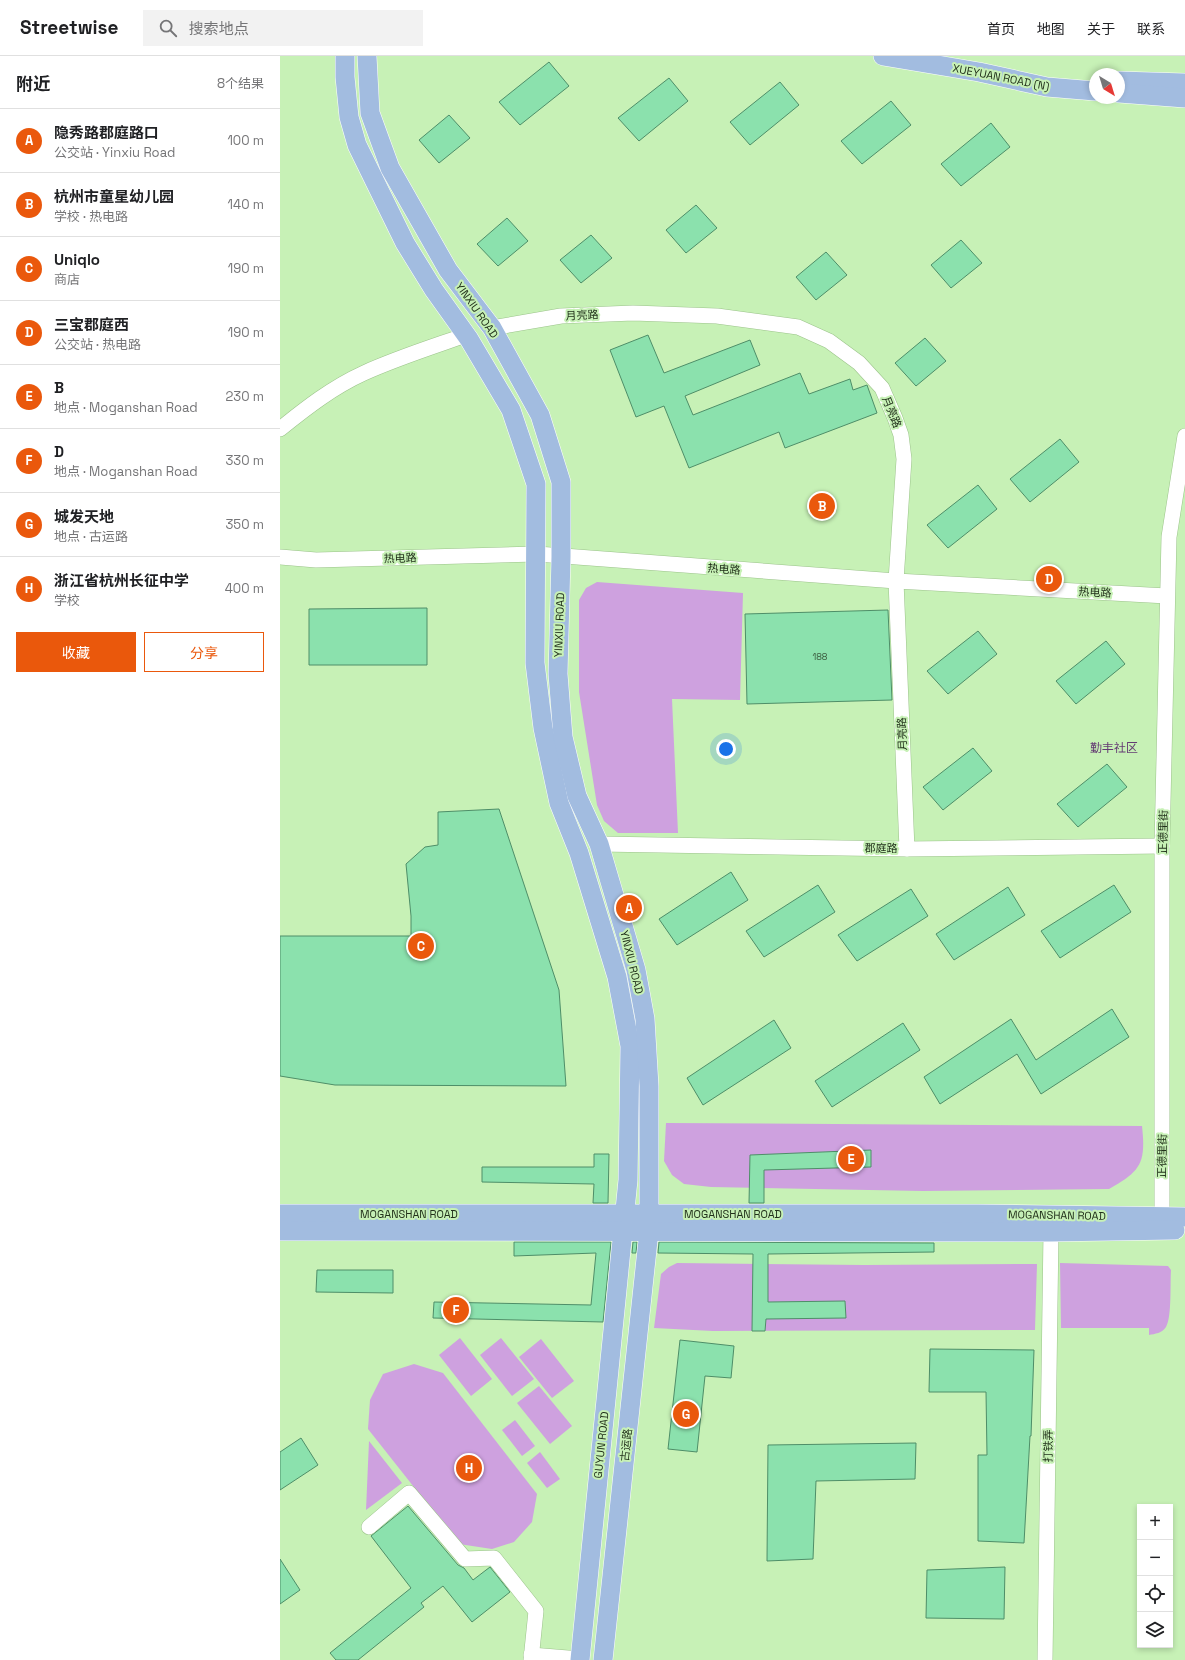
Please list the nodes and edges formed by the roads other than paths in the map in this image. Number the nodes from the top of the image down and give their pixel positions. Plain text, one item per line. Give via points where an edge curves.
1 (345, 56) edge
2 (368, 56) edge
3 (883, 56) edge
4 (958, 56) edge
5 (1089, 79) edge
6 (1125, 81) edge
7 (1185, 83) edge
8 (1089, 90) edge
9 (1125, 94) edge
10 (1185, 98) edge
11 (492, 328) junction
12 (466, 335) junction
13 (280, 428) edge
14 (1185, 436) edge
15 (536, 554) junction
16 (280, 557) edge
17 (561, 557) junction
18 (896, 582) junction
19 (1167, 596) junction
20 (599, 844) junction
21 (1162, 846) junction
22 (907, 849) junction
23 (280, 1214) edge
24 (1185, 1217) edge
25 (624, 1222) junction
26 (649, 1222) junction
27 (1162, 1224) junction
28 (1185, 1230) edge
29 (280, 1231) edge
30 (1051, 1232) junction
31 (369, 1527) dead end
32 (531, 1658) edge
33 (580, 1660) edge
34 (603, 1660) edge
35 (1045, 1660) edge

1 - 12 main road, YINXIU ROAD via 349,117 357,145 405,243
2 - 11 main road, YINXIU ROAD via 370,113 390,168 448,270
3 - 8 main road, XUEYUAN ROAD (N) via 979,72 1047,87
4 - 5 main road, XUEYUAN ROAD (N) via 1031,74
6 - 7 main road
9 - 10 main road
11 - 17 main road, YINXIU ROAD via 540,415 561,482
11 - 18 street, 月亮路 via 562,316 679,314 798,326 830,341 859,363 882,388 901,435 904,459
12 - 13 street via 363,374 314,402
12 - 15 main road, YINXIU ROAD via 511,410 536,484
14 - 19 street, 正德里街 via 1169,537
15 - 16 street, 热电路 via 316,560
15 - 17 street, 热电路
15 - 25 main road, YINXIU ROAD via 535,663 543,728 559,802 579,853 617,977 630,1046 628,1180
17 - 18 street, 热电路
17 - 20 main road, YINXIU ROAD via 558,674 563,737 577,796
18 - 19 street, 热电路
18 - 22 street, 月亮路
19 - 21 street, 正德里街
20 - 22 street, 郡庭路
20 - 26 main road, YINXIU ROAD via 636,970 645,1019 649,1086
21 - 22 street, 郡庭路
21 - 27 street, 正德里街
23 - 25 main road, MOGANSHAN ROAD
24 - 27 main road, MOGANSHAN ROAD
25 - 26 main road, MOGANSHAN ROAD
25 - 29 main road, MOGANSHAN ROAD
25 - 33 main road, GUYUN ROAD
26 - 27 main road, MOGANSHAN ROAD via 979,1214
26 - 30 main road, MOGANSHAN ROAD
26 - 34 main road, 古运路
27 - 28 main road, MOGANSHAN ROAD
27 - 30 main road, MOGANSHAN ROAD
30 - 35 street, 打铁弄
31 - 32 street via 409,1493 465,1558 494,1558 536,1611
32 - 33 street

